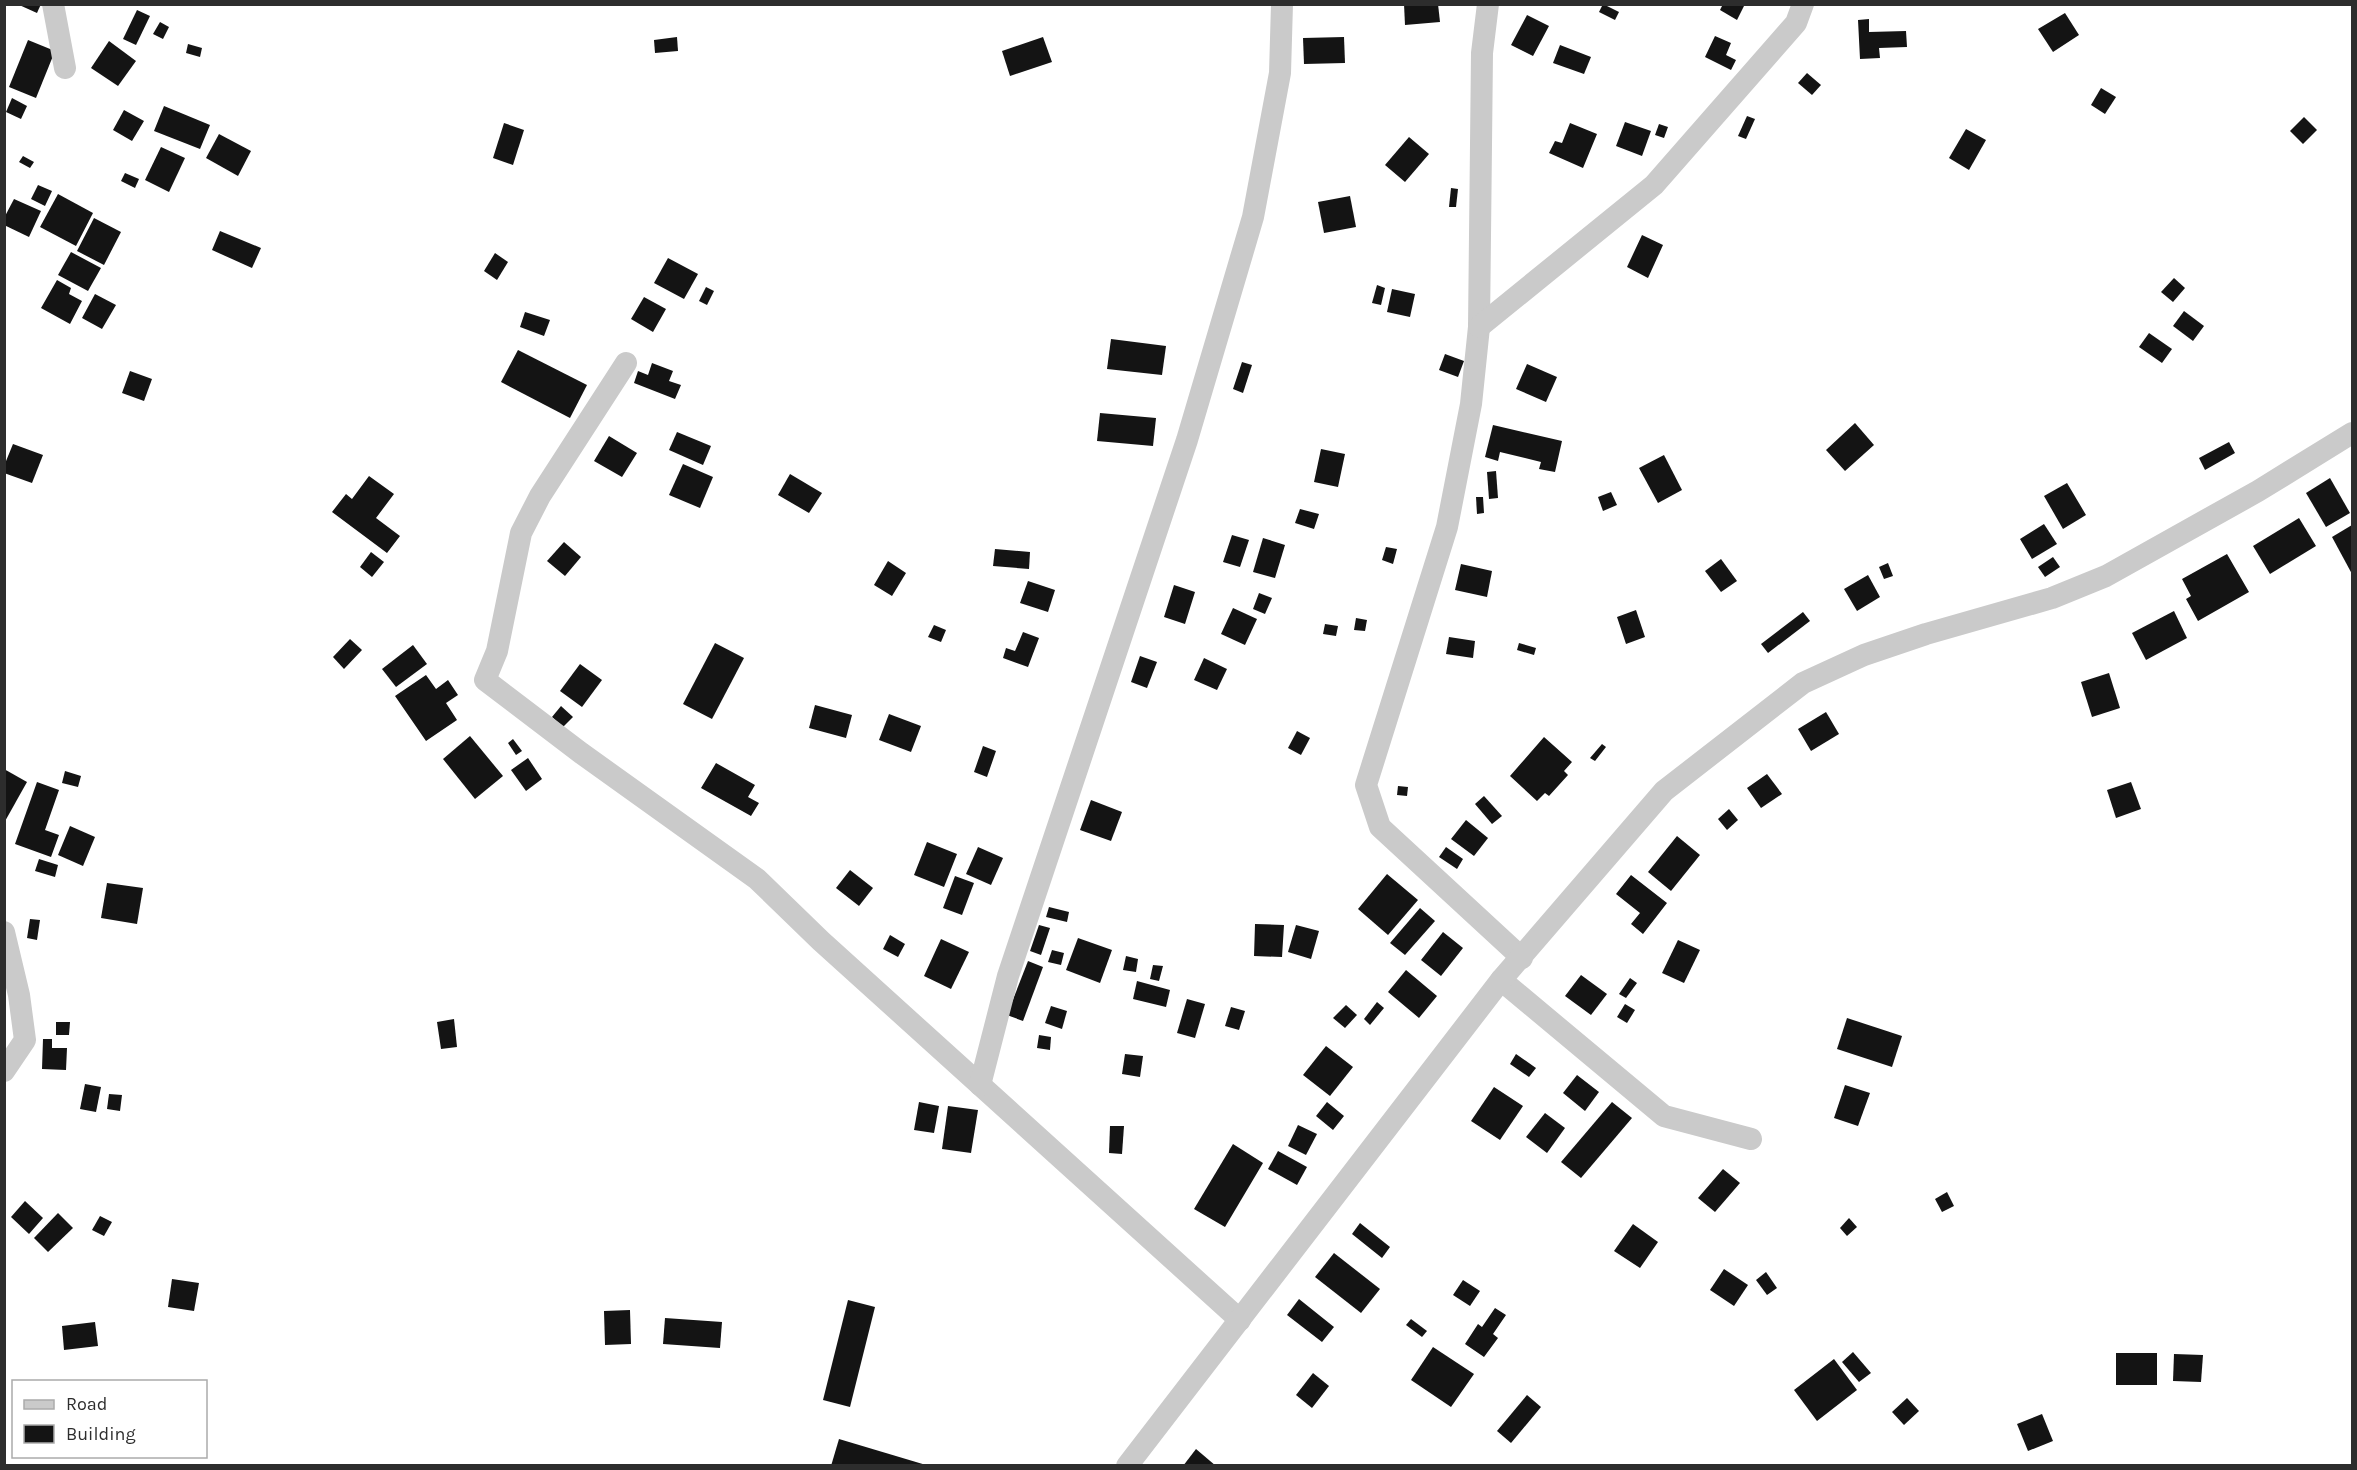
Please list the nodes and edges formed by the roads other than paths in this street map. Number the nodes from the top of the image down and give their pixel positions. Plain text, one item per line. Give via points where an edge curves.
1 (53, 4) edge
2 (1282, 4) edge
3 (1488, 4) edge
4 (1803, 4) edge
5 (65, 68) dead end
6 (1479, 327) junction
7 (626, 363) dead end
8 (2352, 433) edge
9 (4, 932) edge
10 (1522, 958) junction
11 (1501, 980) junction
12 (4, 1071) edge
13 (980, 1085) junction
14 (1751, 1138) dead end
15 (1240, 1320) junction
16 (1127, 1466) edge

1 - 5 street
2 - 13 street via 1280,73 1252,217 1187,440 1008,976
3 - 6 street via 1482,53
4 - 6 street via 1796,23 1654,185
6 - 10 street via 1471,404 1447,527 1366,785 1380,827
7 - 13 street via 540,496 521,533 497,651 485,680 757,879
8 - 10 street via 2106,576 2052,598 1864,655 1803,683 1664,791
9 - 12 street via 25,1040
10 - 11 street
11 - 14 street via 1664,1116
11 - 15 street
13 - 15 street
15 - 16 street

